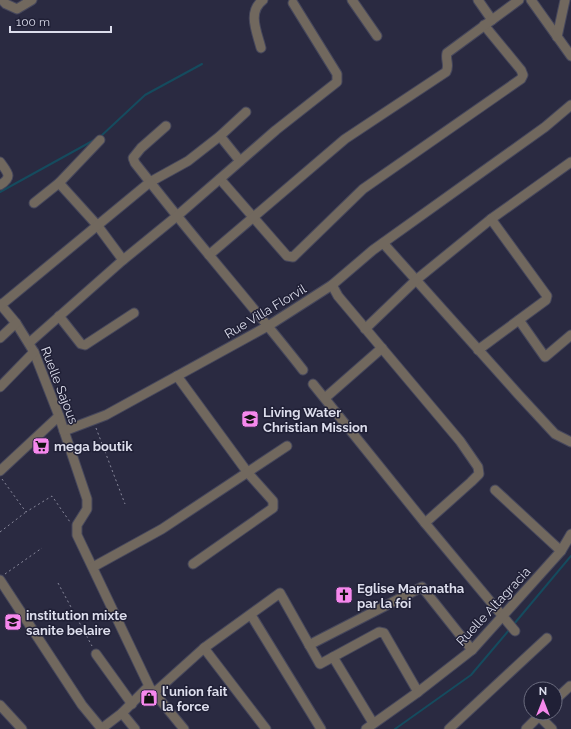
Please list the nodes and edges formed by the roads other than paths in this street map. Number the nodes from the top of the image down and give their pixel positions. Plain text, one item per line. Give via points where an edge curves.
1 (2, 0) edge
2 (32, 0) edge
3 (263, 0) edge
4 (352, 0) edge
5 (478, 0) edge
6 (519, 0) edge
7 (530, 0) edge
8 (564, 0) edge
9 (294, 3) dead end
10 (488, 23) junction
11 (377, 36) dead end
12 (557, 37) junction
13 (261, 48) dead end
14 (571, 56) edge
15 (571, 105) edge
16 (246, 112) dead end
17 (166, 126) dead end
18 (220, 136) junction
19 (100, 140) dead end
20 (240, 161) junction
21 (0, 162) edge
22 (571, 162) edge
23 (220, 179) junction
24 (150, 182) junction
25 (59, 183) junction
26 (0, 185) edge
27 (34, 203) dead end
28 (177, 216) junction
29 (254, 217) junction
30 (491, 219) junction
31 (97, 225) junction
32 (383, 243) junction
33 (209, 255) junction
34 (123, 260) junction
35 (416, 280) junction
36 (332, 285) junction
37 (1, 304) edge
38 (134, 313) dead end
39 (59, 316) junction
40 (519, 320) junction
41 (16, 323) junction
42 (268, 326) junction
43 (365, 329) junction
44 (571, 335) edge
45 (0, 338) edge
46 (29, 343) junction
47 (382, 348) junction
48 (478, 350) junction
49 (34, 352) junction
50 (303, 370) dead end
51 (177, 376) junction
52 (313, 384) dead end
53 (0, 387) edge
54 (325, 398) junction
55 (59, 416) junction
56 (64, 432) junction
57 (571, 442) edge
58 (287, 446) dead end
59 (0, 471) edge
60 (248, 473) junction
61 (495, 490) dead end
62 (425, 523) junction
63 (571, 534) edge
64 (561, 552) junction
65 (193, 564) dead end
66 (93, 567) junction
67 (0, 579) edge
68 (251, 614) junction
69 (503, 616) junction
70 (515, 631) dead end
71 (547, 638) dead end
72 (309, 645) junction
73 (204, 648) junction
74 (472, 650) junction
75 (96, 654) road end
76 (333, 657) junction
77 (152, 690) junction
78 (418, 692) junction
79 (132, 704) junction
80 (0, 705) edge
81 (122, 713) junction
82 (534, 721) edge
83 (545, 721) edge
84 (373, 723) junction
85 (22, 729) edge
86 (101, 729) edge
87 (135, 729) edge
88 (184, 729) edge
89 (266, 729) edge
90 (321, 729) edge
91 (366, 729) edge
92 (449, 729) edge
93 (526, 729) edge
94 (552, 729) edge

1 - 2 street via 17,9
3 - 13 street via 257,4 254,14
4 - 11 street
5 - 10 street
6 - 10 street
7 - 12 street
8 - 12 street
9 - 20 street via 338,79
10 - 29 street via 448,53 446,72 345,139
10 - 29 street via 522,70 521,79 363,189 293,256 287,256
12 - 14 street
15 - 32 street, Rue Villa Florvil via 546,127
16 - 18 street
17 - 24 street via 133,158
18 - 20 street
18 - 24 street via 188,161
19 - 25 street
20 - 23 street
21 - 26 street via 9,175 7,181
22 - 30 street
23 - 28 street
23 - 29 street
24 - 28 street
24 - 31 street
25 - 27 street
25 - 31 street
28 - 33 street
28 - 34 street
29 - 33 street
30 - 35 street
30 - 40 street via 547,296 546,300
31 - 34 street
31 - 37 street
32 - 35 street
32 - 36 street, Rue Villa Florvil
33 - 42 street
34 - 39 street
35 - 43 street
35 - 48 street
36 - 42 street, Rue Villa Florvil
36 - 43 street
37 - 41 street, Ruelle Sajous
38 - 39 street via 85,345 81,344
39 - 46 street
40 - 44 street via 545,357
40 - 48 street
41 - 45 street
41 - 46 street, Ruelle Sajous
42 - 50 street
42 - 51 street, Rue Villa Florvil
43 - 47 street
46 - 49 street, Ruelle Sajous
47 - 54 street
47 - 62 street via 478,466 479,474
48 - 57 street via 555,434
49 - 53 street
49 - 55 street, Ruelle Sajous
51 - 56 street, Rue Villa Florvil via 106,415
51 - 60 street
52 - 54 street
54 - 62 street
55 - 56 street, Ruelle Sajous
55 - 59 street
56 - 66 street, Ruelle Sajous via 87,499 87,509 76,529
58 - 60 street
60 - 65 street via 274,501 273,508
60 - 66 street via 162,529
61 - 64 street
62 - 69 street
63 - 64 street, Ruelle Altagracia
64 - 69 street, Ruelle Altagracia
66 - 77 street
67 - 86 street via 82,705
68 - 72 street via 280,593
68 - 73 street
68 - 90 street
69 - 70 street
69 - 74 street, Ruelle Altagracia
71 - 92 street
72 - 74 street via 422,587
72 - 76 street via 320,664
73 - 77 street
73 - 89 street
74 - 78 street, Ruelle Altagracia
75 - 79 street
76 - 78 street via 379,632 384,634
76 - 84 street
77 - 79 street
77 - 88 street
78 - 84 street, Ruelle Altagracia
79 - 81 street
80 - 85 street
81 - 86 street
81 - 87 street
82 - 93 street
83 - 94 street
84 - 91 street, Ruelle Altagracia

